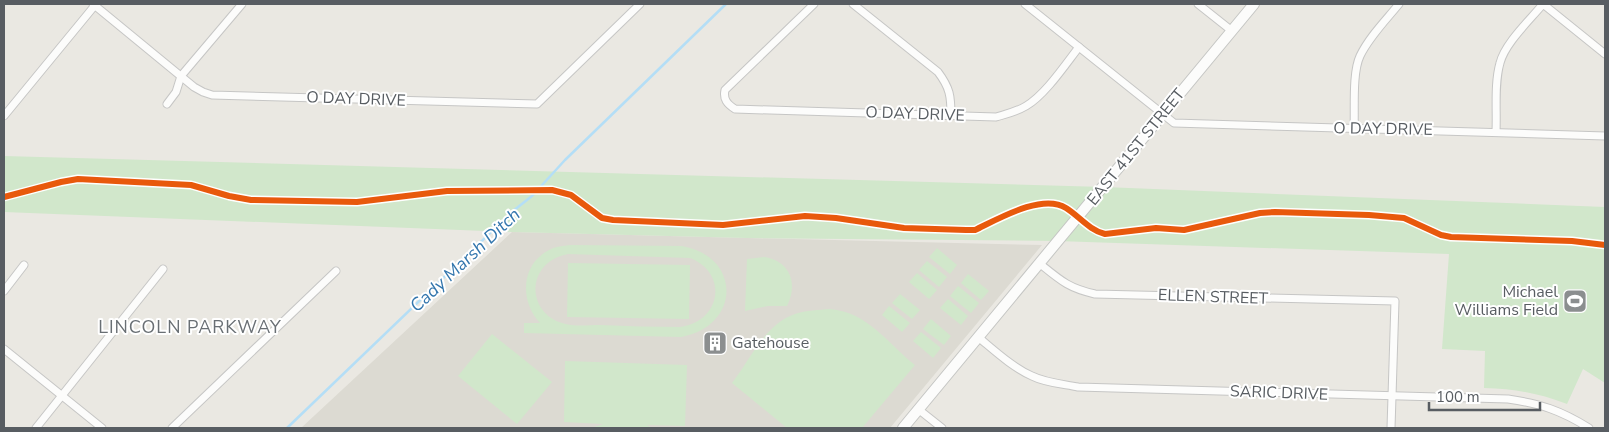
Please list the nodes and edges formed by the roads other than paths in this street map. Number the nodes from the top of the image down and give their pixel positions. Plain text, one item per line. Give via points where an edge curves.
1 (95, 4) edge
2 (242, 4) edge
3 (640, 4) edge
4 (814, 4) edge
5 (853, 4) edge
6 (1025, 4) edge
7 (1198, 4) edge
8 (1254, 4) edge
9 (1399, 4) edge
10 (1543, 4) edge
11 (1232, 31) junction
12 (1079, 47) junction
13 (1605, 54) edge
14 (181, 76) junction
15 (167, 104) dead end
16 (1163, 115) junction
17 (4, 116) edge
18 (951, 116) junction
19 (1354, 129) junction
20 (1496, 132) junction
21 (1605, 136) edge
22 (1039, 263) junction
23 (24, 265) dead end
24 (163, 269) dead end
25 (336, 271) dead end
26 (4, 291) edge
27 (978, 337) junction
28 (4, 349) edge
29 (62, 396) junction
30 (1392, 397) junction
31 (918, 410) junction
32 (36, 428) edge
33 (102, 428) edge
34 (172, 428) edge
35 (903, 428) edge
36 (942, 428) edge
37 (1391, 428) edge
38 (1588, 428) edge

1 - 14 street, O DAY DRIVE
1 - 17 street
2 - 14 street
3 - 14 street, O DAY DRIVE via 537,104 212,95
4 - 18 street, O DAY DRIVE via 725,90 726,102 735,109
5 - 18 street via 938,72 951,97
6 - 12 street, O DAY DRIVE
7 - 11 street
8 - 11 street, EAST 41ST STREET
9 - 19 street via 1359,58
10 - 13 street
10 - 20 street via 1500,61
11 - 16 street, EAST 41ST STREET
12 - 16 street, O DAY DRIVE
12 - 18 street, O DAY DRIVE via 1027,106 996,117
14 - 15 street via 176,92
16 - 19 street, O DAY DRIVE via 1174,123
16 - 22 street, EAST 41ST STREET
19 - 20 street, O DAY DRIVE
20 - 21 street, O DAY DRIVE
22 - 27 street, EAST 41ST STREET
22 - 30 street, ELLEN STREET via 1064,283 1095,294 1395,301
23 - 26 street
24 - 29 street
25 - 34 street
27 - 30 street, SARIC DRIVE via 1014,366 1034,377 1078,387
27 - 31 street, EAST 41ST STREET
28 - 29 street
29 - 32 street
29 - 33 street
30 - 37 street
30 - 38 street, SARIC DRIVE via 1530,402 1571,417
31 - 35 street, EAST 41ST STREET
31 - 36 street

